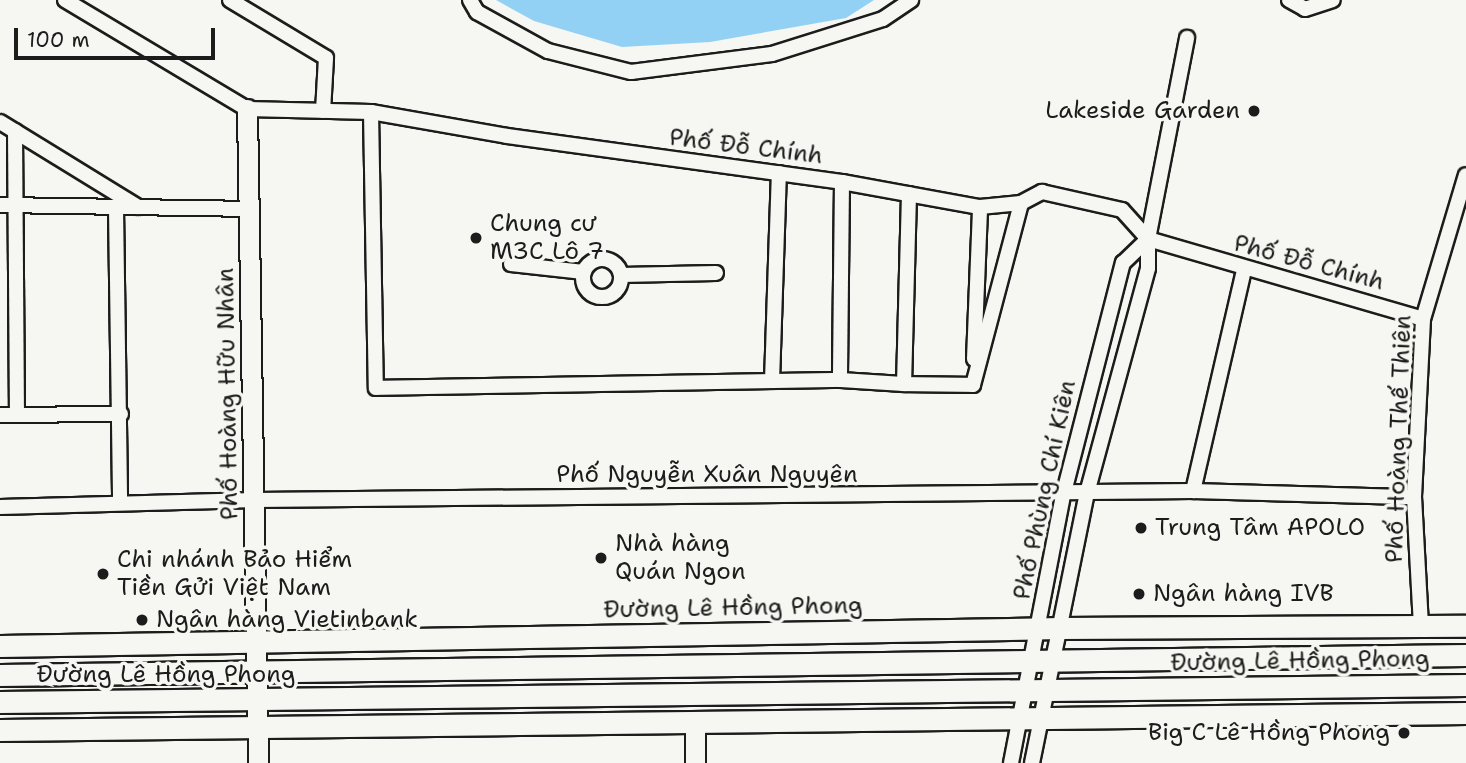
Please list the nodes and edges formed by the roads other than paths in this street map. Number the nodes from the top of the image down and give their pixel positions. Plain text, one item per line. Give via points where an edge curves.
1 (65, 0) edge
2 (230, 0) edge
3 (470, 0) edge
4 (911, 0) edge
5 (1289, 0) edge
6 (1333, 0) edge
7 (1186, 38) dead end
8 (247, 109) junction
9 (323, 111) junction
10 (371, 112) junction
11 (0, 122) edge
12 (15, 131) junction
13 (779, 173) junction
14 (1466, 175) edge
15 (842, 182) junction
16 (909, 194) junction
17 (1021, 203) junction
18 (7, 205) edge
19 (139, 207) junction
20 (116, 208) junction
21 (980, 208) junction
22 (250, 209) junction
23 (1147, 239) junction
24 (510, 264) dead end
25 (1244, 270) junction
26 (583, 272) junction
27 (716, 273) dead end
28 (621, 275) junction
29 (1423, 319) junction
30 (840, 380) junction
31 (772, 381) junction
32 (904, 384) junction
33 (973, 385) junction
34 (17, 414) junction
35 (121, 414) junction
36 (0, 415) edge
37 (1193, 491) junction
38 (1087, 493) junction
39 (1063, 496) junction
40 (1414, 498) junction
41 (255, 500) junction
42 (120, 503) junction
43 (0, 507) edge
44 (1421, 626) junction
45 (1466, 626) edge
46 (1060, 628) junction
47 (1038, 629) junction
48 (255, 643) junction
49 (0, 646) edge
50 (1466, 655) edge
51 (1056, 660) junction
52 (1033, 661) junction
53 (256, 673) junction
54 (0, 675) edge
55 (1466, 685) edge
56 (1028, 689) junction
57 (1049, 689) junction
58 (257, 701) junction
59 (0, 702) edge
60 (1466, 713) edge
61 (1020, 719) junction
62 (1043, 719) junction
63 (695, 725) junction
64 (0, 730) edge
65 (258, 730) junction
66 (258, 763) edge
67 (695, 763) edge
68 (1011, 763) edge
69 (1032, 763) edge

1 - 8 street, Phố Đỗ Chính
2 - 9 street via 326,58
3 - 4 street via 477,12 548,51 631,72 772,54 883,19
5 - 6 street via 1306,9
7 - 23 street, Phố Phùng Chí Kiên
8 - 9 street, Phố Đỗ Chính
8 - 22 street, Phố Hoàng Hữu Nhân
9 - 10 street, Phố Đỗ Chính
10 - 13 street, Phố Đỗ Chính via 507,136
10 - 31 street via 376,388
11 - 12 street
12 - 18 street
12 - 19 street
13 - 15 street, Phố Đỗ Chính
13 - 31 street
14 - 29 street, Phố Hoàng Thế Thiện
15 - 16 street, Phố Đỗ Chính
15 - 30 street
16 - 21 street, Phố Đỗ Chính
16 - 32 street
17 - 21 street, Phố Đỗ Chính
17 - 23 street, Phố Đỗ Chính via 1042,192 1122,209
17 - 33 street
18 - 20 street
18 - 34 street
19 - 20 street
19 - 22 street
20 - 35 street
21 - 33 street
22 - 41 street, Phố Hoàng Hữu Nhân
23 - 25 street, Phố Đỗ Chính
23 - 38 street, Phố Phùng Chí Kiên via 1148,268
23 - 39 street, Phố Phùng Chí Kiên via 1123,263
24 - 26 street
25 - 29 street, Phố Đỗ Chính
25 - 37 street
26 - 28 street via 591,262 603,258 615,263
26 - 28 street via 587,290 604,297 619,288
27 - 28 street
29 - 40 street, Phố Hoàng Thế Thiện
30 - 31 street
30 - 32 street
32 - 33 street
34 - 35 street
34 - 36 street
35 - 42 street
37 - 38 street, Phố Nguyễn Xuân Nguyên
37 - 40 street, Phố Nguyễn Xuân Nguyên
38 - 39 street, Phố Nguyễn Xuân Nguyên
38 - 46 street, Phố Phùng Chí Kiên
39 - 41 street, Phố Nguyễn Xuân Nguyên
39 - 47 street, Phố Phùng Chí Kiên
40 - 44 street, Phố Hoàng Thế Thiện
41 - 42 street, Phố Nguyễn Xuân Nguyên
41 - 48 street, Phố Hoàng Hữu Nhân
42 - 43 street, Phố Nguyễn Xuân Nguyên
44 - 45 main road, Đường Lê Hồng Phong
44 - 46 main road, Đường Lê Hồng Phong
46 - 47 main road, Đường Lê Hồng Phong
46 - 51 street, Phố Phùng Chí Kiên
47 - 48 main road, Đường Lê Hồng Phong
47 - 52 street, Phố Phùng Chí Kiên
48 - 49 main road, Đường Lê Hồng Phong
48 - 53 street, Phố Hoàng Hữu Nhân
50 - 51 main road, Đường Lê Hồng Phong
51 - 52 main road, Đường Lê Hồng Phong
51 - 57 street, Phố Phùng Chí Kiên
52 - 53 main road, Đường Lê Hồng Phong
52 - 56 street, Phố Phùng Chí Kiên
53 - 54 main road, Đường Lê Hồng Phong
53 - 58 street, Phố Hoàng Hữu Nhân
55 - 57 main road, Đường Lê Hồng Phong
56 - 57 main road, Đường Lê Hồng Phong
56 - 58 main road, Đường Lê Hồng Phong
56 - 61 street, Phố Phùng Chí Kiên
57 - 62 street, Phố Phùng Chí Kiên
58 - 59 main road, Đường Lê Hồng Phong
58 - 65 street, Phố Hoàng Hữu Nhân
60 - 62 main road
61 - 62 main road
61 - 63 main road
61 - 68 street, Phố Phùng Chí Kiên
62 - 69 street, Phố Phùng Chí Kiên
63 - 65 main road
63 - 67 street
64 - 65 main road
65 - 66 street, Phố Hoàng Hữu Nhân

